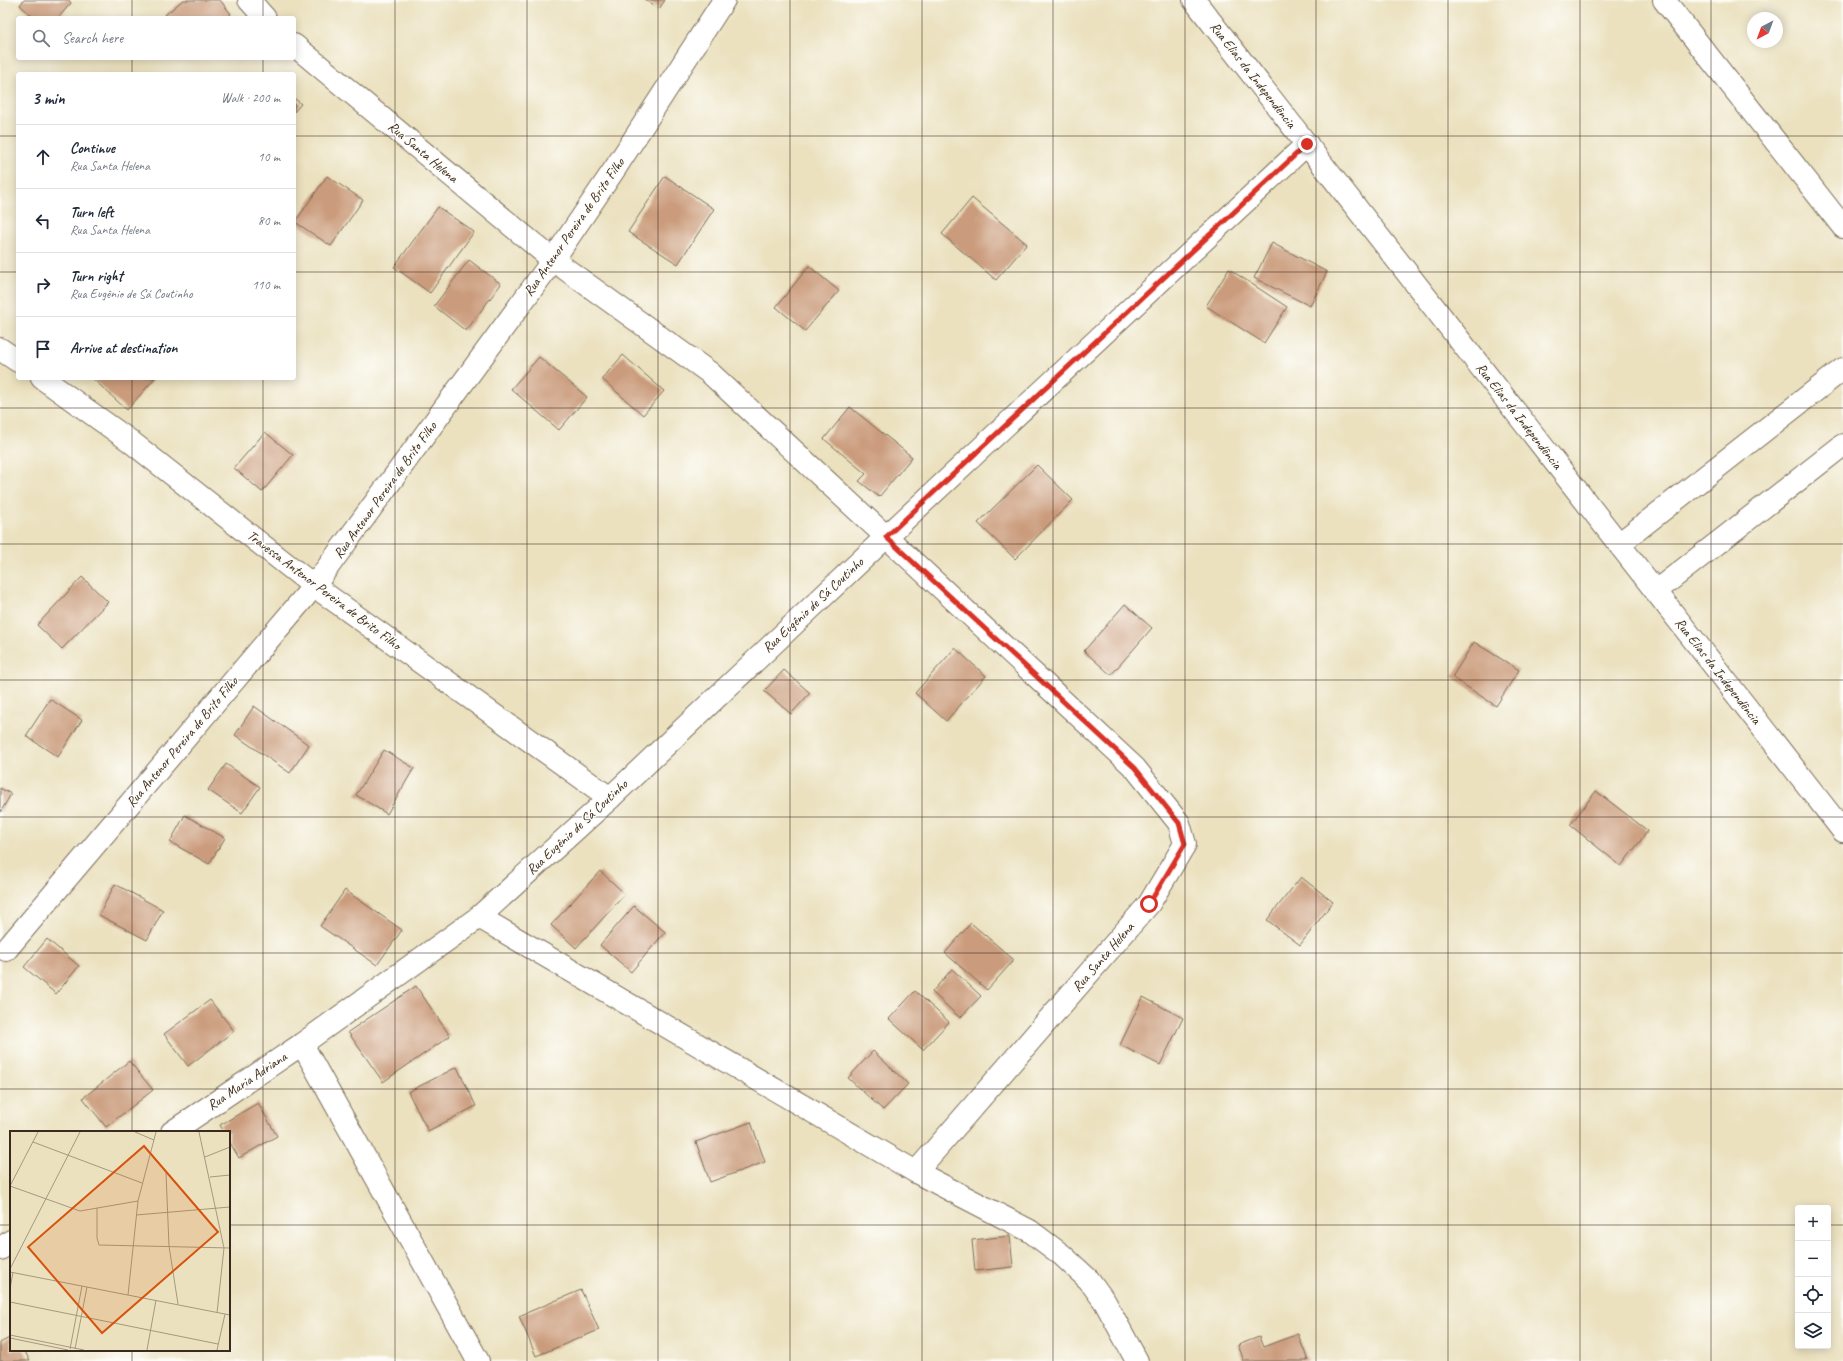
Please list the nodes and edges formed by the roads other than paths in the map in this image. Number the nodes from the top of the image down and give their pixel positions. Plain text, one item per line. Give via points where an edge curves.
1 (249, 0) edge
2 (724, 0) edge
3 (1194, 0) edge
4 (1664, 0) edge
5 (263, 16) edge
6 (296, 47) edge
7 (1307, 144) junction
8 (1843, 227) edge
9 (553, 260) junction
10 (0, 349) edge
11 (16, 360) edge
12 (1843, 369) edge
13 (45, 380) edge
14 (1843, 445) edge
15 (886, 537) junction
16 (1619, 544) junction
17 (314, 586) junction
18 (1656, 591) junction
19 (610, 798) junction
20 (1843, 831) edge
21 (479, 917) junction
22 (6, 950) dead end
23 (302, 1044) junction
24 (173, 1131) edge
25 (916, 1172) junction
26 (10, 1242) edge
27 (0, 1249) edge
28 (478, 1361) edge
29 (1137, 1361) edge

1 - 5 street
2 - 9 street, Rua Antenor Pereira de Brito Filho
3 - 7 street, Rua Elias da Independência
4 - 8 street
6 - 9 street, Rua Santa Helena
7 - 15 street, Rua Eugênio de Sá Coutinho
7 - 16 street, Rua Elias da Independência
9 - 15 street, Rua Santa Helena via 710,373
9 - 17 street, Rua Antenor Pereira de Brito Filho
10 - 11 street
12 - 16 street
13 - 17 street, Travessa Antenor Pereira de Brito Filho via 130,441
14 - 18 street
15 - 19 street, Rua Eugênio de Sá Coutinho
15 - 25 street, Rua Santa Helena via 1135,768 1179,823 1185,844 1149,904
16 - 18 street, Rua Elias da Independência
17 - 19 street, Travessa Antenor Pereira de Brito Filho
17 - 22 street, Rua Antenor Pereira de Brito Filho
18 - 20 street, Rua Elias da Independência
19 - 21 street, Rua Eugênio de Sá Coutinho
21 - 23 street, Rua Eugênio de Sá Coutinho
21 - 25 street
23 - 24 street, Rua Maria Adriana
23 - 28 street
25 - 29 street via 1030,1231 1062,1255 1089,1280 1106,1302
26 - 27 street

